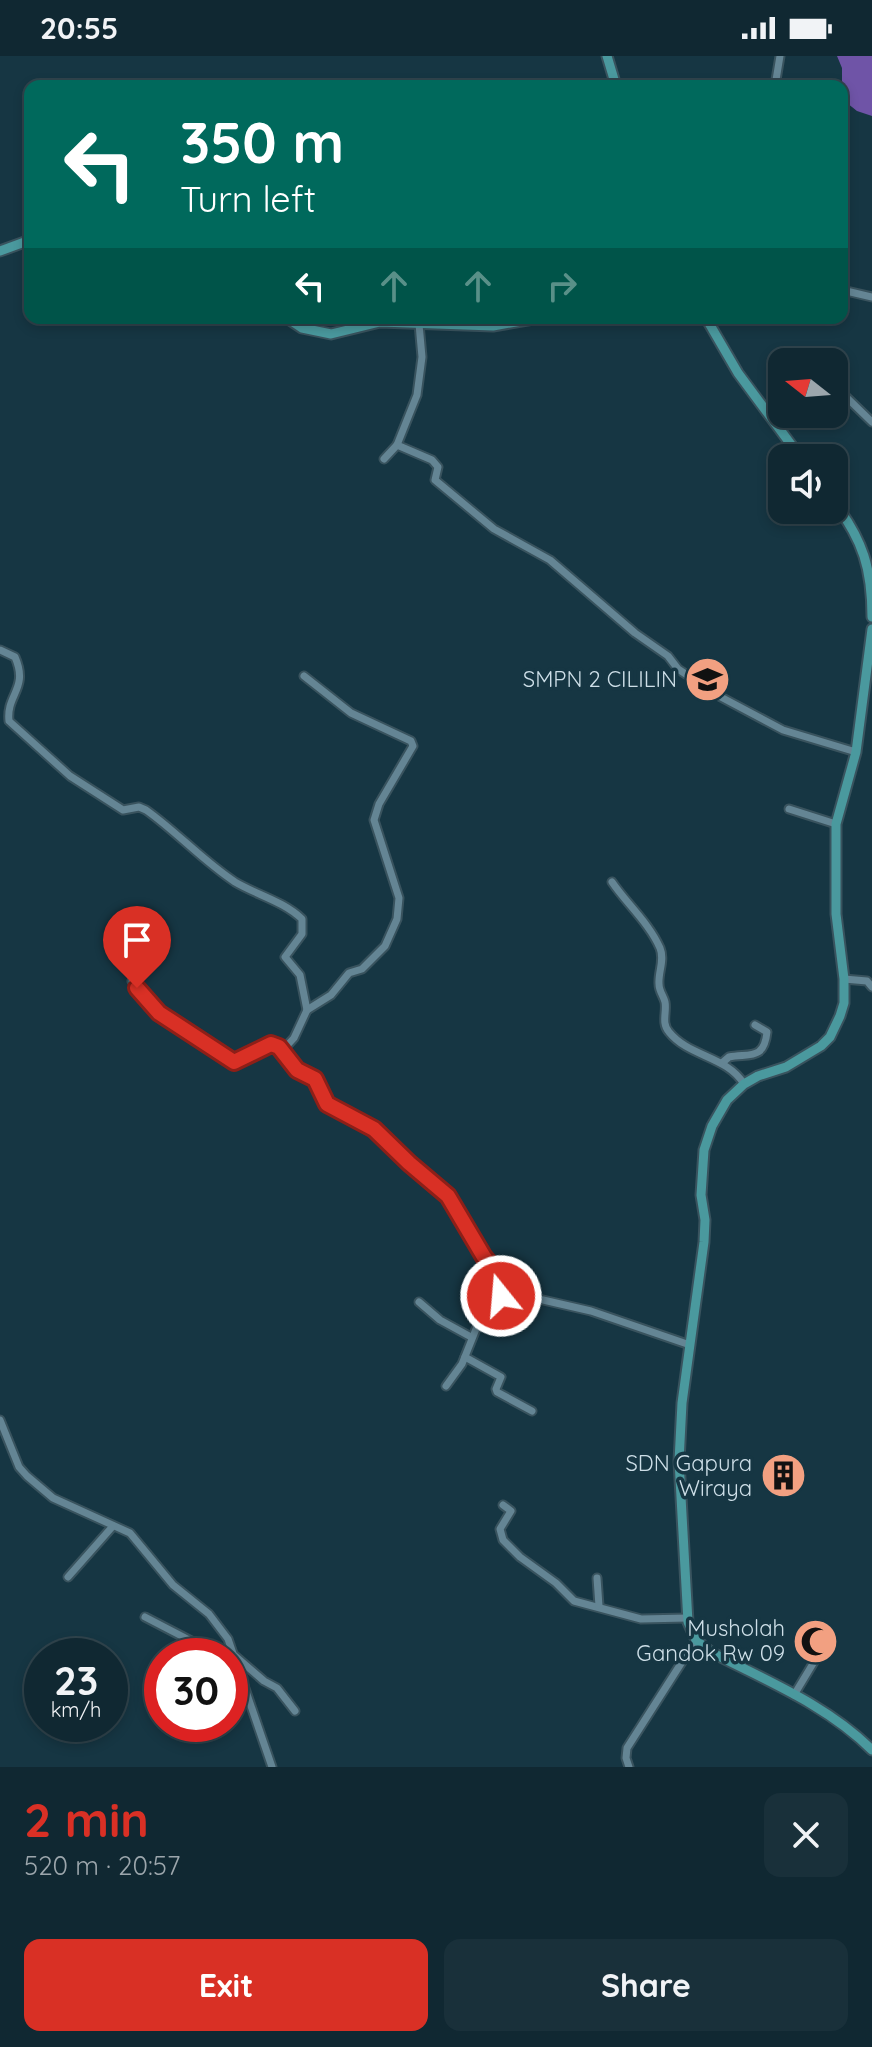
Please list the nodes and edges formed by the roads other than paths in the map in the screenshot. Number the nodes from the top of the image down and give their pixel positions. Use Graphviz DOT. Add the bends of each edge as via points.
graph roads {
  1 [pos="607,56"];
  2 [pos="780,56"];
  3 [pos="614,80"];
  4 [pos="776,80"];
  5 [pos="24,242"];
  6 [pos="0,251"];
  7 [pos="848,291"];
  8 [pos="872,297"];
  9 [pos="296,324"];
  10 [pos="372,324"];
  11 [pos="419,324"];
  12 [pos="504,324"];
  13 [pos="709,324"];
  14 [pos="848,399"];
  15 [pos="872,422"];
  16 [pos="791,444"];
  17 [pos="397,445"];
  18 [pos="384,459"];
  19 [pos="848,521"];
  20 [pos="870,568"];
  21 [pos="872,617"];
  22 [pos="872,629"];
  23 [pos="0,650"];
  24 [pos="304,676"];
  25 [pos="856,752"];
  26 [pos="789,809"];
  27 [pos="836,824"];
  28 [pos="612,882"];
  29 [pos="131,964"];
  30 [pos="844,979"];
  31 [pos="872,987"];
  32 [pos="307,1010"];
  33 [pos="755,1025"];
  34 [pos="282,1051"];
  35 [pos="722,1063"];
  36 [pos="744,1084"];
  37 [pos="510,1288"];
  38 [pos="419,1302"];
  39 [pos="471,1337"];
  40 [pos="690,1345"];
  41 [pos="465,1357"];
  42 [pos="446,1386"];
  43 [pos="532,1411"];
  44 [pos="0,1420"];
  45 [pos="503,1505"];
  46 [pos="113,1526"];
  47 [pos="68,1577"];
  48 [pos="597,1578"];
  49 [pos="599,1606"];
  50 [pos="145,1617"];
  51 [pos="687,1618"];
  52 [pos="185,1638"];
  53 [pos="227,1638"];
  54 [pos="696,1640"];
  55 [pos="820,1652"];
  56 [pos="248,1670"];
  57 [pos="794,1695"];
  58 [pos="248,1701"];
  59 [pos="295,1711"];
  60 [pos="872,1750"];
  61 [pos="272,1767"];
  62 [pos="629,1767"];
  1 -- 3 [label="main road"];
  2 -- 4 [label="street"];
  5 -- 6 [label="main road"];
  7 -- 8 [label="street"];
  9 -- 10 [label="main road" via="331,334"];
  11 -- 12 [label="main road"];
  11 -- 17 [label="street" via="417,395"];
  13 -- 16 [label="main road"];
  14 -- 15 [label="street"];
  17 -- 18 [label="street"];
  17 -- 25 [label="street" via="434,461 435,480 474,514 550,560 703,686 783,730"];
  19 -- 20 [label="main road"];
  20 -- 21 [label="main road"];
  22 -- 25 [label="main road"];
  23 -- 32 [label="street" via="15,657 21,670 9,721 70,776 123,810 146,810 234,881 302,919 302,934 285,957 300,975"];
  24 -- 32 [label="street" via="351,713 413,746 374,820 399,898 393,929 385,946 362,969 349,973 331,995"];
  25 -- 27 [label="main road"];
  26 -- 27 [label="street"];
  27 -- 30 [label="main road" via="836,914"];
  28 -- 35 [label="street" via="661,950 658,981 668,1032"];
  29 -- 34 [label="street" via="136,971 132,981 154,1008 230,1061 273,1044"];
  30 -- 31 [label="street" via="867,981"];
  30 -- 36 [label="main road" via="844,1003 830,1037 786,1067"];
  32 -- 34 [label="street"];
  33 -- 35 [label="street" via="767,1032 760,1051"];
  34 -- 37 [label="street" via="297,1070 315,1079 327,1104 374,1129 448,1196 484,1257"];
  35 -- 36 [label="street"];
  36 -- 40 [label="main road" via="719,1112 704,1150 704,1242"];
  37 -- 39 [label="street"];
  37 -- 40 [label="street" via="523,1297 591,1311"];
  38 -- 39 [label="street"];
  39 -- 41 [label="street"];
  40 -- 51 [label="main road" via="679,1461"];
  41 -- 42 [label="street"];
  41 -- 43 [label="street" via="501,1377 497,1392"];
  44 -- 46 [label="street" via="27,1476 53,1498"];
  45 -- 49 [label="street" via="511,1511 500,1529 503,1540 574,1601"];
  46 -- 47 [label="street"];
  46 -- 53 [label="street" via="134,1537"];
  48 -- 49 [label="street"];
  49 -- 51 [label="street" via="636,1619"];
  50 -- 52 [label="street"];
  51 -- 54 [label="main road"];
  54 -- 57 [label="main road"];
  54 -- 62 [label="street" via="627,1748"];
  55 -- 57 [label="street"];
  56 -- 59 [label="street" via="277,1688"];
  57 -- 60 [label="main road" via="849,1728"];
  58 -- 61 [label="street"];
}
